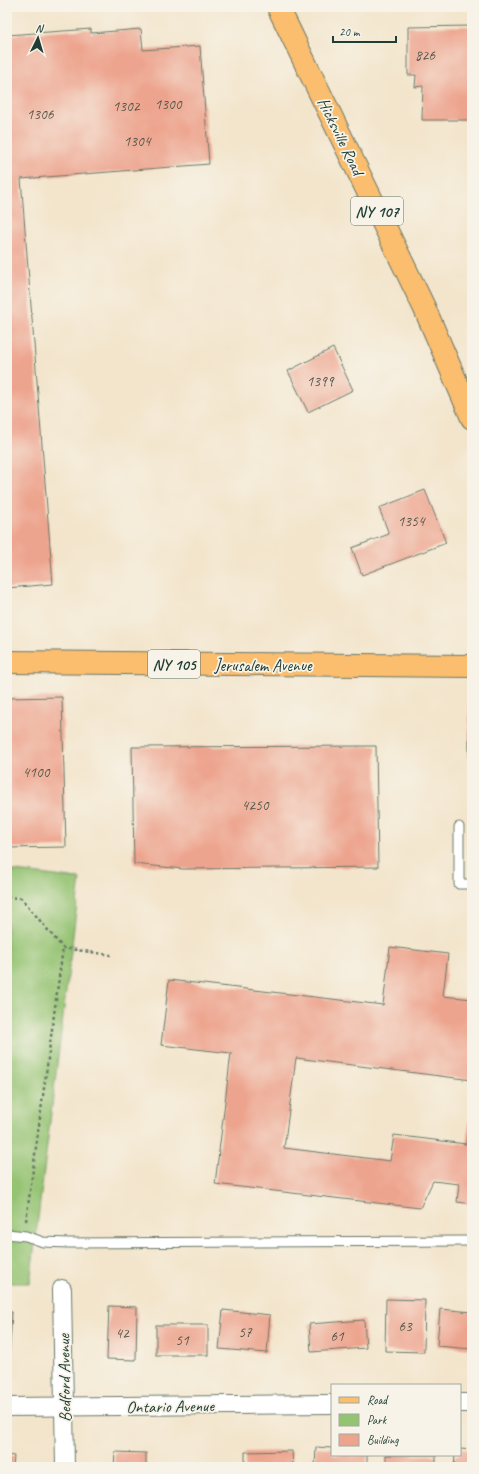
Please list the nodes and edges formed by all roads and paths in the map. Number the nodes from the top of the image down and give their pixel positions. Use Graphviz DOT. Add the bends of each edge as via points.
graph roads {
  1 [pos="278,7"];
  2 [pos="472,418"];
  3 [pos="7,662"];
  4 [pos="472,666"];
  5 [pos="459,826"];
  6 [pos="472,884"];
  7 [pos="7,897"];
  8 [pos="63,948"];
  9 [pos="111,955"];
  10 [pos="7,1234"];
  11 [pos="24,1236"];
  12 [pos="472,1241"];
  13 [pos="62,1289"];
  14 [pos="461,1403"];
  15 [pos="472,1403"];
  16 [pos="331,1404"];
  17 [pos="64,1406"];
  18 [pos="7,1407"];
  19 [pos="65,1467"];
  1 -- 2 [label="main road, Hicksville Road / NY 107" via="424,307"];
  3 -- 4 [label="main road, Jerusalem Avenue / NY 105"];
  5 -- 6 [label="lane" via="459,884"];
  7 -- 8 [label="path" via="21,898"];
  8 -- 9 [label="path"];
  8 -- 11 [label="path"];
  10 -- 11 [label="lane"];
  11 -- 12 [label="lane" via="43,1242 69,1243"];
  13 -- 17 [label="street, Bedford Avenue"];
  14 -- 15 [label="street"];
  16 -- 17 [label="street, Ontario Avenue"];
  17 -- 18 [label="street, Ontario Avenue"];
  17 -- 19 [label="street, Bedford Avenue"];
}
